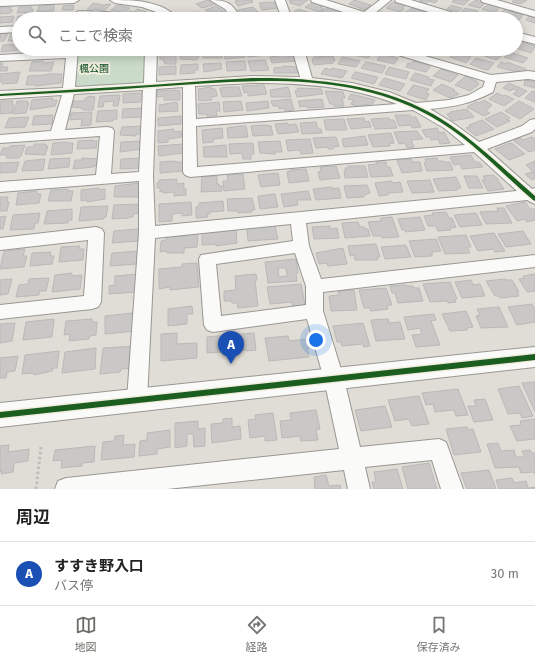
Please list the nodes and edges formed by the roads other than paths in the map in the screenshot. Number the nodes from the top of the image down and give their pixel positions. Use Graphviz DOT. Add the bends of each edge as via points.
graph roads {
  1 [pos="74,0"];
  2 [pos="81,0"];
  3 [pos="115,0"];
  4 [pos="215,0"];
  5 [pos="280,0"];
  6 [pos="316,0"];
  7 [pos="386,0"];
  8 [pos="400,0"];
  9 [pos="445,0"];
  10 [pos="486,0"];
  11 [pos="0,3"];
  12 [pos="434,10"];
  13 [pos="79,12"];
  14 [pos="162,12"];
  15 [pos="232,12"];
  16 [pos="285,12"];
  17 [pos="353,12"];
  18 [pos="370,12"];
  19 [pos="432,12"];
  20 [pos="440,12"];
  21 [pos="535,14"];
  22 [pos="12,29"];
  23 [pos="0,30"];
  24 [pos="523,37"];
  25 [pos="535,41"];
  26 [pos="21,56"];
  27 [pos="72,56"];
  28 [pos="153,56"];
  29 [pos="300,56"];
  30 [pos="413,56"];
  31 [pos="0,58"];
  32 [pos="535,76"];
  33 [pos="491,79"];
  34 [pos="307,80"];
  35 [pos="189,83"];
  36 [pos="150,86"];
  37 [pos="69,91"];
  38 [pos="0,95"];
  39 [pos="416,107"];
  40 [pos="190,123"];
  41 [pos="535,123"];
  42 [pos="57,135"];
  43 [pos="0,138"];
  44 [pos="476,148"];
  45 [pos="146,176"];
  46 [pos="103,179"];
  47 [pos="0,187"];
  48 [pos="533,196"];
  49 [pos="298,217"];
  50 [pos="147,233"];
  51 [pos="0,244"];
  52 [pos="300,246"];
  53 [pos="535,261"];
  54 [pos="315,286"];
  55 [pos="314,311"];
  56 [pos="0,312"];
  57 [pos="535,357"];
  58 [pos="334,380"];
  59 [pos="137,400"];
  60 [pos="0,415"];
  61 [pos="352,458"];
  62 [pos="66,489"];
  63 [pos="359,489"];
  64 [pos="452,489"];
  1 -- 11 [label="street"];
  2 -- 13 [label="street"];
  3 -- 14 [label="street" via="151,5"];
  4 -- 15 [label="street" via="229,7"];
  5 -- 16 [label="street"];
  6 -- 17 [label="street"];
  7 -- 18 [label="street"];
  8 -- 12 [label="street"];
  9 -- 12 [label="street"];
  10 -- 21 [label="street"];
  12 -- 19 [label="street"];
  12 -- 20 [label="street"];
  22 -- 23 [label="street"];
  24 -- 25 [label="street"];
  26 -- 31 [label="street"];
  27 -- 37 [label="street"];
  28 -- 36 [label="street"];
  29 -- 34 [label="street"];
  30 -- 33 [label="street"];
  32 -- 33 [label="street"];
  33 -- 39 [label="street" via="489,89 473,98 448,104"];
  34 -- 35 [label="street" via="243,79"];
  34 -- 39 [label="street" via="339,84"];
  35 -- 36 [label="street"];
  35 -- 40 [label="street"];
  36 -- 37 [label="street"];
  36 -- 45 [label="street"];
  37 -- 38 [label="street"];
  37 -- 42 [label="street"];
  39 -- 40 [label="street"];
  39 -- 44 [label="street" via="446,124"];
  40 -- 44 [label="street" via="190,172"];
  41 -- 44 [label="street" via="528,129"];
  42 -- 43 [label="street"];
  42 -- 46 [label="street" via="107,131"];
  44 -- 48 [label="street"];
  45 -- 46 [label="street"];
  45 -- 50 [label="street"];
  46 -- 47 [label="street"];
  48 -- 49 [label="street"];
  49 -- 50 [label="street"];
  49 -- 52 [label="street"];
  50 -- 59 [label="street"];
  51 -- 56 [label="street" via="96,233 92,302"];
  52 -- 54 [label="street"];
  52 -- 55 [label="street" via="207,259 213,325"];
  53 -- 54 [label="street"];
  54 -- 55 [label="street"];
  55 -- 58 [label="street"];
  57 -- 58 [label="street"];
  58 -- 59 [label="street"];
  58 -- 61 [label="street"];
  59 -- 60 [label="street"];
  61 -- 62 [label="street"];
  61 -- 63 [label="street"];
  61 -- 64 [label="street" via="439,449"];
}
